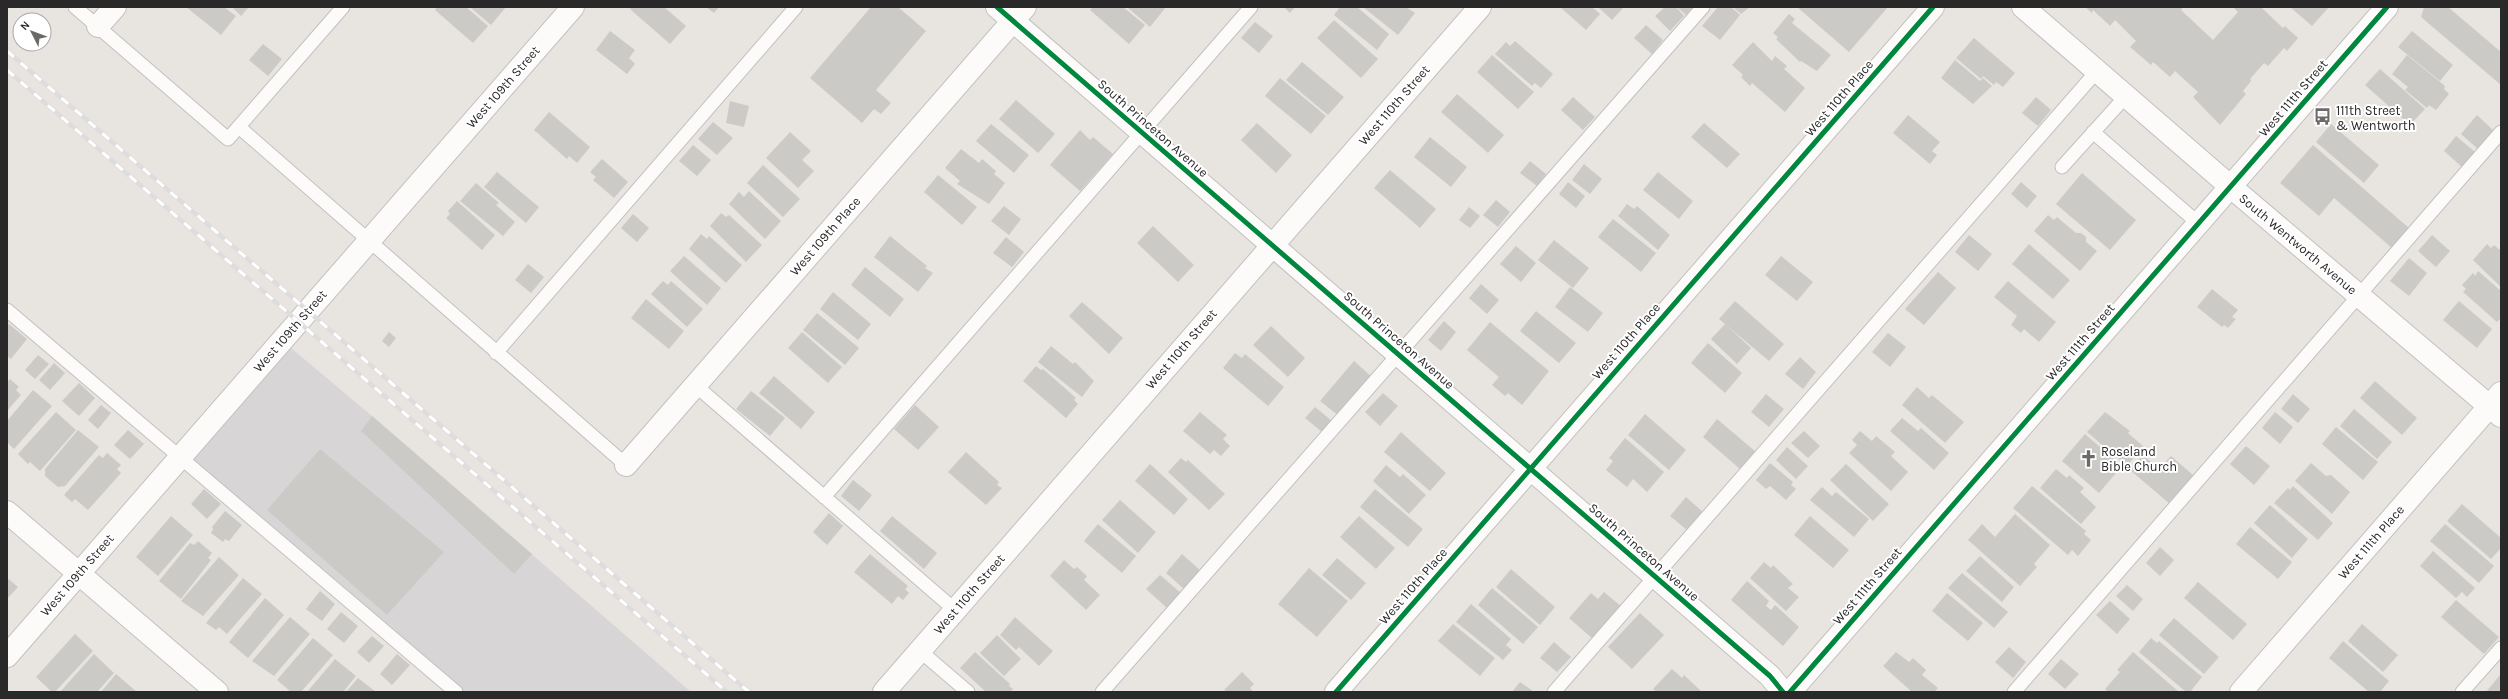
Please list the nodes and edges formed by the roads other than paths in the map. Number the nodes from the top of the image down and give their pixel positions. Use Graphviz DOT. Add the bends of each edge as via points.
graph roads {
  1 [pos="75,7"];
  2 [pos="115,7"];
  3 [pos="343,7"];
  4 [pos="573,7"];
  5 [pos="796,7"];
  6 [pos="1252,7"];
  7 [pos="1480,7"];
  8 [pos="1703,7"];
  9 [pos="1933,7"];
  10 [pos="2024,7"];
  11 [pos="2388,7"];
  12 [pos="1012,12"];
  13 [pos="98,26"];
  14 [pos="2097,71"];
  15 [pos="2126,96"];
  16 [pos="239,127"];
  17 [pos="2093,132"];
  18 [pos="2501,132"];
  19 [pos="1142,133"];
  20 [pos="2062,167"];
  21 [pos="2230,187"];
  22 [pos="2198,223"];
  23 [pos="369,241"];
  24 [pos="1272,245"];
  25 [pos="2359,295"];
  26 [pos="7,310"];
  27 [pos="496,353"];
  28 [pos="1398,354"];
  29 [pos="695,385"];
  30 [pos="2497,405"];
  31 [pos="180,458"];
  32 [pos="626,465"];
  33 [pos="1530,468"];
  34 [pos="824,497"];
  35 [pos="7,512"];
  36 [pos="79,573"];
  37 [pos="1654,575"];
  38 [pos="955,610"];
  39 [pos="2501,648"];
  40 [pos="919,650"];
  41 [pos="7,656"];
  42 [pos="217,692"];
  43 [pos="456,692"];
  44 [pos="884,692"];
  45 [pos="968,692"];
  46 [pos="1102,692"];
  47 [pos="1336,692"];
  48 [pos="1554,692"];
  49 [pos="1783,692"];
  50 [pos="1790,692"];
  51 [pos="2014,692"];
  52 [pos="2241,692"];
  53 [pos="2462,692"];
  1 -- 13 [label="lane"];
  2 -- 13 [label="street"];
  3 -- 16 [label="lane"];
  4 -- 23 [label="street, West 109th Street"];
  5 -- 27 [label="lane"];
  6 -- 19 [label="lane"];
  7 -- 24 [label="street, West 110th Street"];
  8 -- 28 [label="lane"];
  9 -- 33 [label="street, West 110th Place"];
  10 -- 14 [label="street, South Wentworth Avenue"];
  11 -- 21 [label="street, West 111th Street"];
  12 -- 19 [label="street, South Princeton Avenue"];
  12 -- 29 [label="street, West 109th Place"];
  13 -- 16 [label="lane" via="228,139"];
  14 -- 15 [label="street, South Wentworth Avenue"];
  14 -- 37 [label="lane"];
  15 -- 17 [label="lane"];
  15 -- 21 [label="street, South Wentworth Avenue"];
  16 -- 23 [label="lane"];
  17 -- 20 [label="lane"];
  17 -- 22 [label="lane"];
  18 -- 25 [label="lane"];
  19 -- 24 [label="street, South Princeton Avenue"];
  19 -- 34 [label="lane"];
  21 -- 22 [label="street, West 111th Street"];
  21 -- 25 [label="street, South Wentworth Avenue"];
  22 -- 50 [label="street, West 111th Street"];
  23 -- 27 [label="lane"];
  23 -- 31 [label="street, West 109th Street"];
  24 -- 28 [label="street, South Princeton Avenue"];
  24 -- 38 [label="street, West 110th Street"];
  25 -- 30 [label="street, South Wentworth Avenue"];
  25 -- 51 [label="lane"];
  26 -- 31 [label="lane"];
  27 -- 32 [label="lane"];
  28 -- 33 [label="street, South Princeton Avenue"];
  28 -- 46 [label="lane"];
  29 -- 32 [label="street, West 109th Place"];
  29 -- 34 [label="lane"];
  30 -- 52 [label="street, West 111th Place"];
  31 -- 36 [label="street, West 109th Street"];
  31 -- 43 [label="lane"];
  33 -- 37 [label="street, South Princeton Avenue"];
  33 -- 47 [label="street, West 110th Place"];
  34 -- 38 [label="lane"];
  35 -- 36 [label="street"];
  36 -- 41 [label="street, West 109th Street"];
  36 -- 42 [label="street"];
  37 -- 48 [label="lane"];
  37 -- 49 [label="street, South Princeton Avenue" via="1770,676"];
  38 -- 40 [label="street, West 110th Street"];
  39 -- 53 [label="lane"];
  40 -- 44 [label="street, West 110th Street"];
  40 -- 45 [label="lane"];
}
